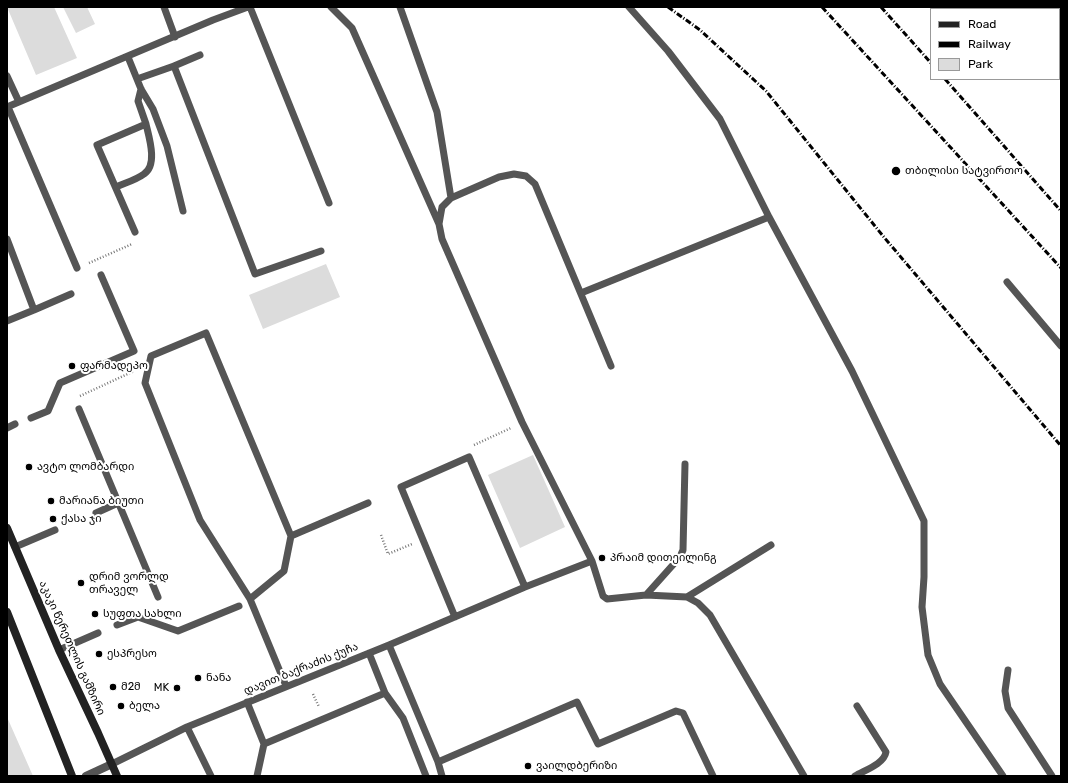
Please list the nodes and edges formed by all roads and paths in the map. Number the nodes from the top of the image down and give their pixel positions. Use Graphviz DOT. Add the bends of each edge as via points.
graph roads {
  1 [pos="164,7"];
  2 [pos="249,7"];
  3 [pos="331,7"];
  4 [pos="400,7"];
  5 [pos="629,7"];
  6 [pos="175,36"];
  7 [pos="200,55"];
  8 [pos="128,57"];
  9 [pos="174,66"];
  10 [pos="7,76"];
  11 [pos="137,79"];
  12 [pos="141,89"];
  13 [pos="19,102"];
  14 [pos="8,107"];
  15 [pos="146,124"];
  16 [pos="116,187"];
  17 [pos="451,198"];
  18 [pos="330,203"];
  19 [pos="183,211"];
  20 [pos="769,216"];
  21 [pos="439,224"];
  22 [pos="135,232"];
  23 [pos="7,239"];
  24 [pos="322,251"];
  25 [pos="77,268"];
  26 [pos="101,275"];
  27 [pos="1007,282"];
  28 [pos="581,293"];
  29 [pos="71,294"];
  30 [pos="34,310"];
  31 [pos="7,321"];
  32 [pos="1061,346"];
  33 [pos="124,355"];
  34 [pos="611,366"];
  35 [pos="74,399"];
  36 [pos="79,409"];
  37 [pos="31,418"];
  38 [pos="522,422"];
  39 [pos="14,424"];
  40 [pos="7,428"];
  41 [pos="469,457"];
  42 [pos="685,464"];
  43 [pos="118,503"];
  44 [pos="368,503"];
  45 [pos="96,513"];
  46 [pos="7,528"];
  47 [pos="55,530"];
  48 [pos="381,535"];
  49 [pos="291,536"];
  50 [pos="423,540"];
  51 [pos="771,546"];
  52 [pos="15,547"];
  53 [pos="592,561"];
  54 [pos="525,587"];
  55 [pos="646,595"];
  56 [pos="158,597"];
  57 [pos="687,597"];
  58 [pos="250,600"];
  59 [pos="239,606"];
  60 [pos="7,612"];
  61 [pos="455,618"];
  62 [pos="117,625"];
  63 [pos="98,633"];
  64 [pos="389,645"];
  65 [pos="59,650"];
  66 [pos="368,653"];
  67 [pos="1008,670"];
  68 [pos="286,686"];
  69 [pos="385,693"];
  70 [pos="313,694"];
  71 [pos="247,702"];
  72 [pos="318,704"];
  73 [pos="857,706"];
  74 [pos="187,727"];
  75 [pos="264,744"];
  76 [pos="438,762"];
  77 [pos="112,764"];
  78 [pos="72,776"];
  79 [pos="86,776"];
  80 [pos="117,776"];
  81 [pos="211,776"];
  82 [pos="257,776"];
  83 [pos="426,776"];
  84 [pos="442,776"];
  85 [pos="713,776"];
  86 [pos="804,776"];
  87 [pos="855,776"];
  88 [pos="1003,776"];
  89 [pos="1052,776"];
  1 -- 6 [label="lane"];
  2 -- 6 [label="lane"];
  2 -- 18 [label="lane"];
  3 -- 21 [label="lane" via="352,28"];
  4 -- 17 [label="lane" via="437,112"];
  5 -- 20 [label="lane" via="668,51 720,119"];
  6 -- 8 [label="lane"];
  7 -- 9 [label="lane"];
  8 -- 11 [label="lane"];
  8 -- 13 [label="lane"];
  9 -- 11 [label="lane"];
  9 -- 24 [label="lane" via="255,274"];
  10 -- 13 [label="lane"];
  11 -- 12 [label="lane"];
  12 -- 15 [label="lane" via="138,101"];
  12 -- 19 [label="lane" via="153,109 166,146"];
  13 -- 14 [label="lane"];
  14 -- 25 [label="lane"];
  15 -- 16 [label="lane" via="152,162 145,174"];
  15 -- 16 [label="lane" via="97,144"];
  16 -- 22 [label="lane"];
  17 -- 21 [label="lane" via="442,207"];
  17 -- 28 [label="lane" via="499,177 514,174 526,176 535,184"];
  20 -- 28 [label="lane"];
  20 -- 88 [label="lane" via="852,371 924,521 922,607 928,655 940,684"];
  21 -- 38 [label="lane" via="442,239"];
  22 -- 25 [label="path" via="132,243"];
  23 -- 30 [label="lane"];
  26 -- 33 [label="lane" via="134,351"];
  27 -- 32 [label="lane"];
  28 -- 34 [label="lane"];
  29 -- 30 [label="lane"];
  30 -- 31 [label="lane"];
  33 -- 35 [label="path" via="132,372"];
  33 -- 37 [label="lane" via="60,382 48,411"];
  36 -- 43 [label="lane"];
  38 -- 41 [label="path" via="473,445"];
  38 -- 53 [label="lane"];
  39 -- 40 [label="lane"];
  41 -- 50 [label="lane" via="400,487"];
  41 -- 54 [label="lane"];
  42 -- 55 [label="lane" via="683,550 680,557"];
  43 -- 45 [label="lane"];
  43 -- 56 [label="lane"];
  44 -- 49 [label="lane"];
  46 -- 52 [label="main road, აკაკი წერეთლის გამზირი"];
  47 -- 52 [label="lane"];
  48 -- 50 [label="path" via="388,554"];
  49 -- 58 [label="lane" via="284,571"];
  49 -- 58 [label="lane" via="206,333 151,356 145,383 200,520"];
  50 -- 61 [label="lane"];
  51 -- 57 [label="lane"];
  52 -- 65 [label="main road, აკაკი წერეთლის გამზირი"];
  53 -- 54 [label="lane, დავით ბაქრაძის ქუჩა"];
  53 -- 55 [label="lane" via="603,596 607,599"];
  54 -- 61 [label="lane, დავით ბაქრაძის ქუჩა"];
  55 -- 57 [label="lane"];
  57 -- 86 [label="lane" via="698,602 710,615"];
  58 -- 68 [label="lane"];
  59 -- 62 [label="lane" via="178,631 138,617"];
  60 -- 78 [label="main road"];
  61 -- 64 [label="lane, დავით ბაქრაძის ქუჩა"];
  63 -- 65 [label="lane"];
  64 -- 66 [label="lane, დავით ბაქრაძის ქუჩა"];
  64 -- 76 [label="lane"];
  65 -- 77 [label="main road, აკაკი წერეთლის გამზირი"];
  66 -- 68 [label="lane, დავით ბაქრაძის ქუჩა"];
  66 -- 69 [label="lane"];
  67 -- 89 [label="lane" via="1005,691 1008,708"];
  68 -- 71 [label="lane, დავით ბაქრაძის ქუჩა"];
  69 -- 75 [label="lane"];
  69 -- 83 [label="lane" via="403,718"];
  70 -- 72 [label="path"];
  71 -- 74 [label="lane, დავით ბაქრაძის ქუჩა"];
  71 -- 75 [label="lane"];
  73 -- 87 [label="lane" via="886,752 881,761"];
  74 -- 77 [label="lane, დავით ბაქრაძის ქუჩა"];
  74 -- 81 [label="lane"];
  75 -- 82 [label="lane"];
  76 -- 84 [label="lane"];
  76 -- 85 [label="lane" via="577,702 598,744 676,711 683,713"];
  77 -- 79 [label="street, დავით ბაქრაძის ქუჩა"];
  77 -- 80 [label="main road, აკაკი წერეთლის გამზირი"];
}
